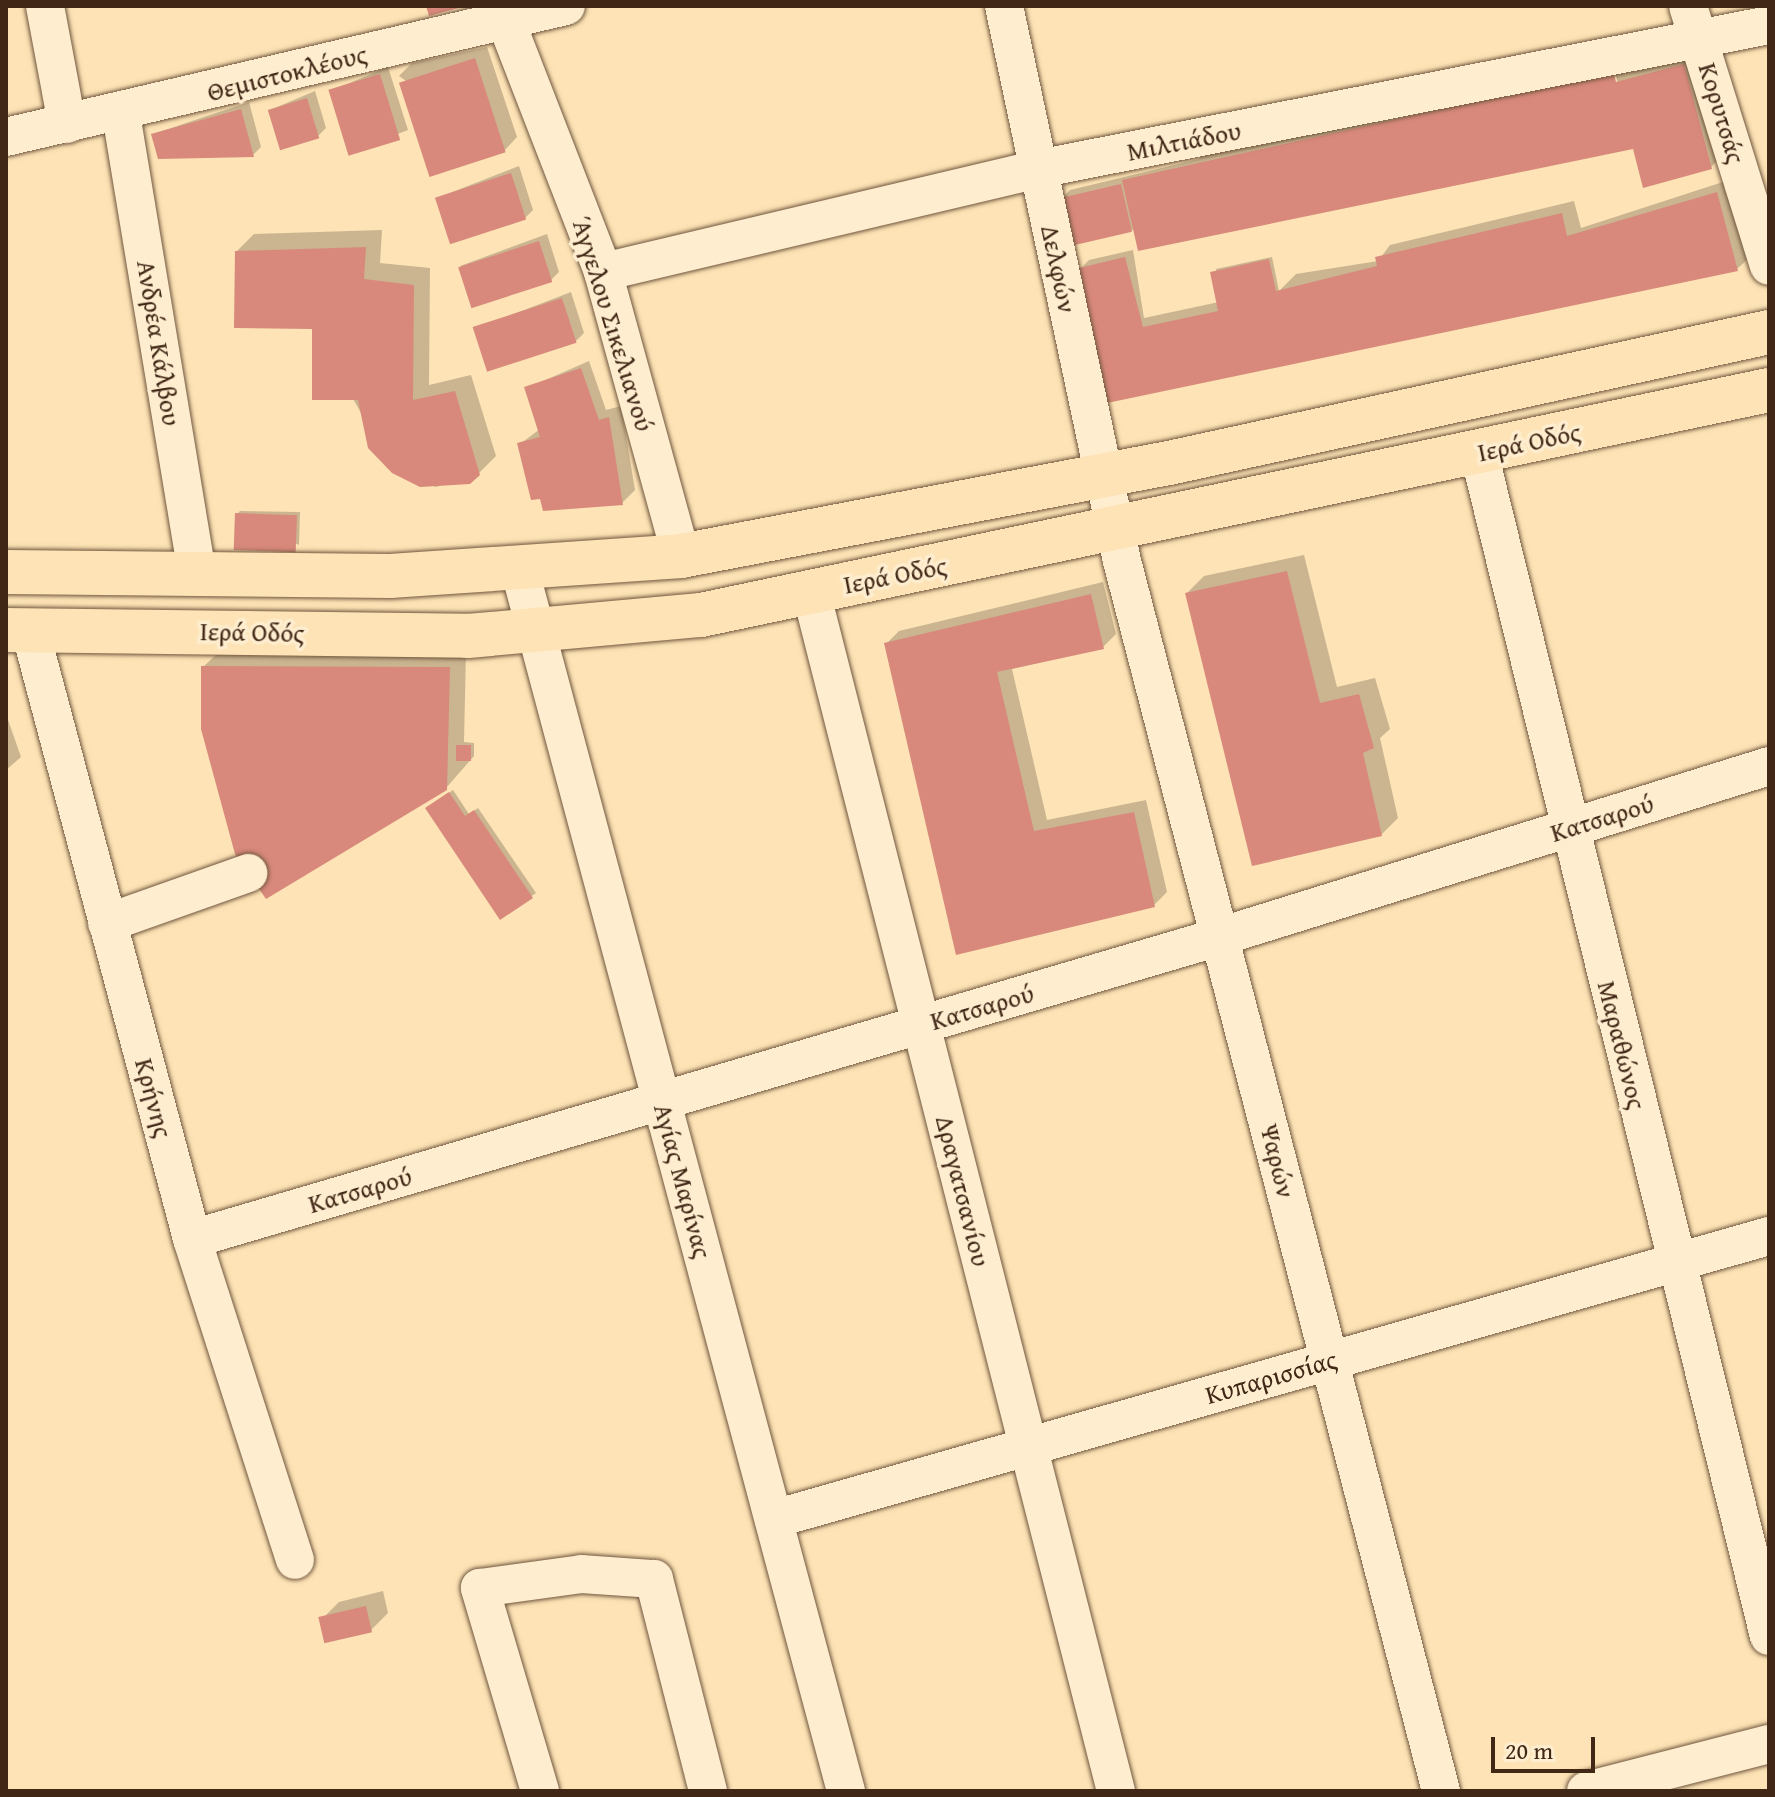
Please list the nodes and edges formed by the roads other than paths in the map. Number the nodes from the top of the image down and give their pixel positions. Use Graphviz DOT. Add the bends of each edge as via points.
graph roads {
  1 [pos="45,6"];
  2 [pos="566,6"];
  3 [pos="1004,6"];
  4 [pos="503,13"];
  5 [pos="1694,23"];
  6 [pos="1769,25"];
  7 [pos="121,114"];
  8 [pos="67,124"];
  9 [pos="6,137"];
  10 [pos="1038,169"];
  11 [pos="1769,266"];
  12 [pos="603,272"];
  13 [pos="1769,332"];
  14 [pos="1769,390"];
  15 [pos="1479,453"];
  16 [pos="1103,476"];
  17 [pos="1115,531"];
  18 [pos="681,556"];
  19 [pos="520,571"];
  20 [pos="6,572"];
  21 [pos="197,573"];
  22 [pos="811,592"];
  23 [pos="18,630"];
  24 [pos="537,634"];
  25 [pos="1769,766"];
  26 [pos="1569,828"];
  27 [pos="248,873"];
  28 [pos="107,923"];
  29 [pos="1222,936"];
  30 [pos="922,1024"];
  31 [pos="662,1101"];
  32 [pos="1769,1236"];
  33 [pos="192,1239"];
  34 [pos="1675,1262"];
  35 [pos="1328,1361"];
  36 [pos="1026,1447"];
  37 [pos="774,1519"];
  38 [pos="295,1560"];
  39 [pos="1769,1636"];
  40 [pos="1769,1744"];
  41 [pos="540,1791"];
  42 [pos="708,1791"];
  43 [pos="846,1791"];
  44 [pos="1116,1791"];
  45 [pos="1441,1791"];
  46 [pos="1586,1791"];
  1 -- 8 [label="street"];
  2 -- 4 [label="street, Θεμιστοκλέους"];
  3 -- 10 [label="street, Δελφών"];
  4 -- 7 [label="street, Θεμιστοκλέους"];
  4 -- 12 [label="street, Άγγελου Σικελιανού"];
  5 -- 6 [label="street, Μιλτιάδου"];
  5 -- 10 [label="street, Μιλτιάδου"];
  5 -- 11 [label="street, Κορυτσάς"];
  7 -- 8 [label="street, Θεμιστοκλέους"];
  7 -- 21 [label="street, Ανδρέα Κάλβου"];
  8 -- 9 [label="street, Θεμιστοκλέους"];
  10 -- 12 [label="street, Μιλτιάδου"];
  10 -- 16 [label="street, Δελφών"];
  12 -- 18 [label="street, Άγγελου Σικελιανού"];
  13 -- 16 [label="main road"];
  14 -- 15 [label="main road, Ιερά Οδός"];
  15 -- 17 [label="main road, Ιερά Οδός"];
  15 -- 26 [label="street, Μαραθώνος"];
  16 -- 17 [label="street, Δελφών"];
  16 -- 18 [label="main road"];
  17 -- 22 [label="main road, Ιερά Οδός"];
  17 -- 29 [label="street, Ψαρών"];
  18 -- 19 [label="main road"];
  19 -- 21 [label="main road"];
  19 -- 24 [label="street, Αγίας Μαρίνας"];
  20 -- 21 [label="main road"];
  22 -- 24 [label="main road, Ιερά Οδός" via="701,615"];
  22 -- 30 [label="street, Δραγατσανίου"];
  23 -- 24 [label="main road, Ιερά Οδός"];
  23 -- 28 [label="street, Κρήνης"];
  24 -- 31 [label="street, Αγίας Μαρίνας"];
  25 -- 26 [label="street, Κατσαρού"];
  26 -- 29 [label="street, Κατσαρού"];
  26 -- 34 [label="street, Μαραθώνος"];
  27 -- 28 [label="street"];
  28 -- 33 [label="street, Κρήνης"];
  29 -- 30 [label="street, Κατσαρού"];
  29 -- 35 [label="street, Ψαρών"];
  30 -- 31 [label="street, Κατσαρού"];
  30 -- 36 [label="street, Δραγατσανίου"];
  31 -- 33 [label="street, Κατσαρού"];
  31 -- 37 [label="street, Αγίας Μαρίνας"];
  32 -- 34 [label="street, Κυπαρισσίας"];
  33 -- 38 [label="street, Κρήνης"];
  34 -- 35 [label="street, Κυπαρισσίας"];
  34 -- 39 [label="street, Μαραθώνος"];
  35 -- 36 [label="street, Κυπαρισσίας"];
  35 -- 45 [label="street, Ψαρών"];
  36 -- 37 [label="street, Κυπαρισσίας"];
  36 -- 44 [label="street, Δραγατσανίου"];
  37 -- 43 [label="street, Αγίας Μαρίνας"];
  40 -- 46 [label="street"];
  41 -- 42 [label="street" via="480,1588 582,1574 654,1579"];
}
